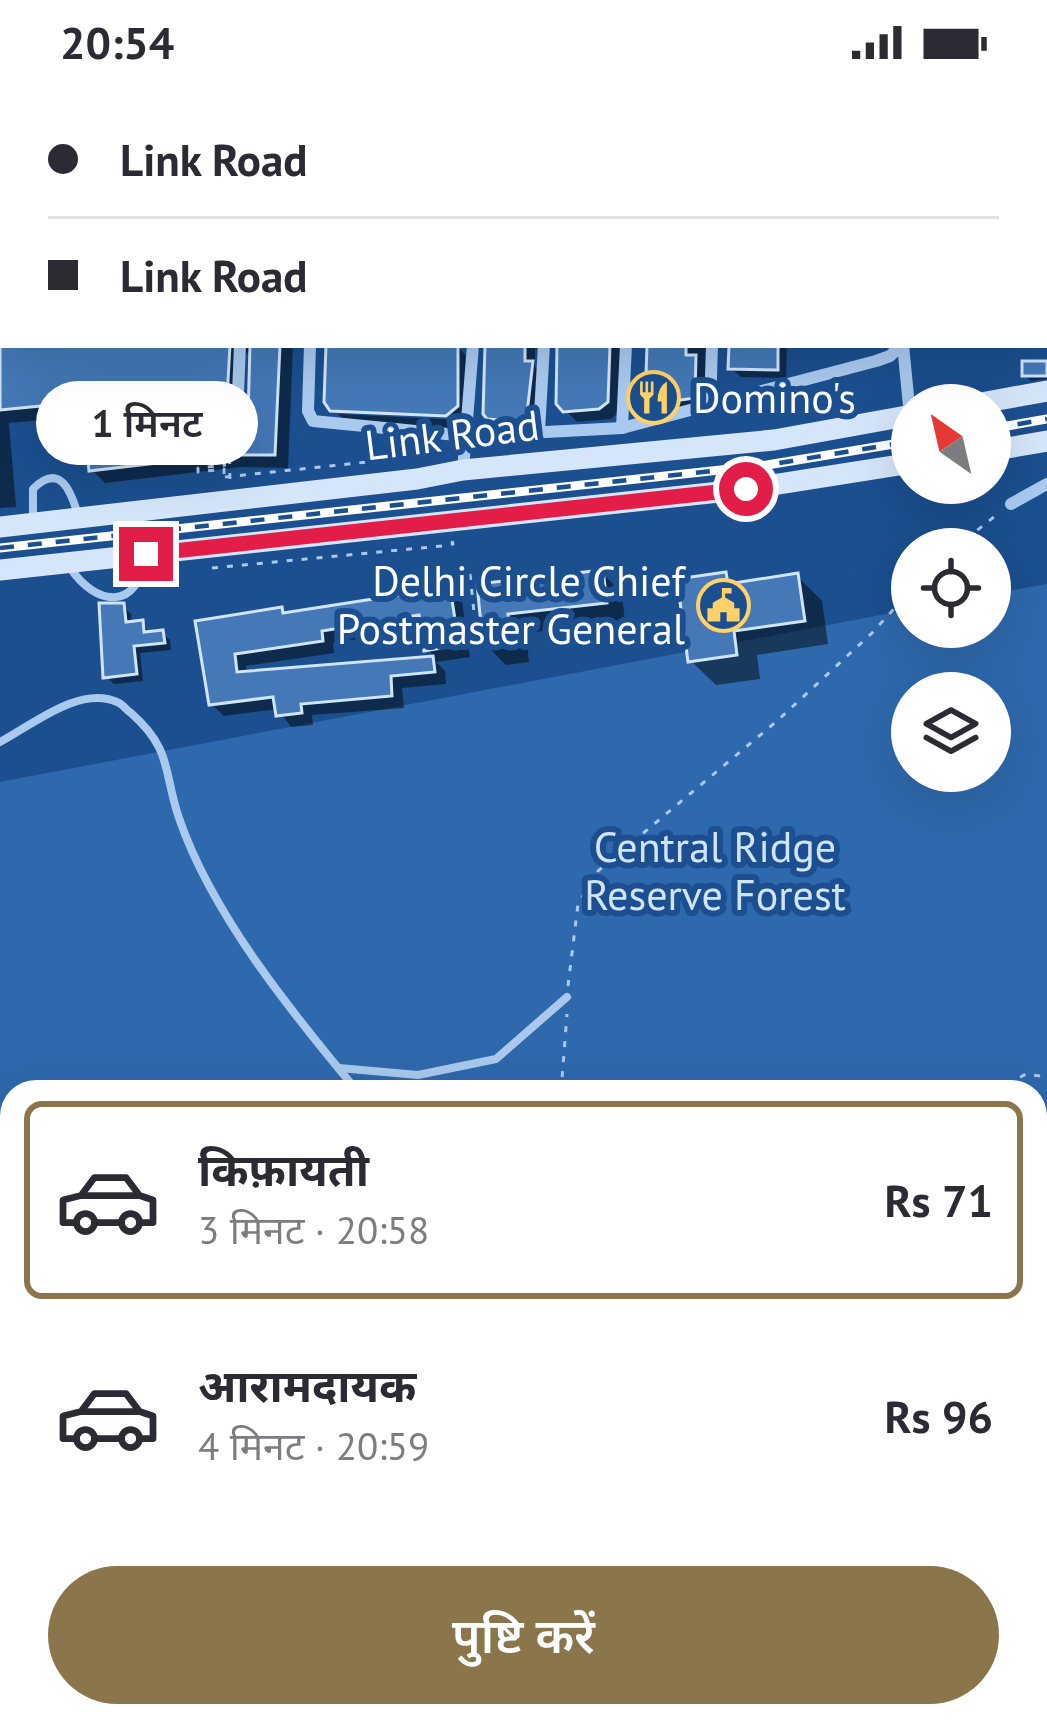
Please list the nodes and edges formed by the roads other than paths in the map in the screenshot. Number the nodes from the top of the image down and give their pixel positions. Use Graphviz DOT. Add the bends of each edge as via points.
graph roads {
  1 [pos="240,348"];
  2 [pos="310,348"];
  3 [pos="473,348"];
  4 [pos="544,348"];
  5 [pos="626,348"];
  6 [pos="712,348"];
  7 [pos="899,348"];
  8 [pos="902,348"];
  9 [pos="907,384"];
  10 [pos="1047,392"];
  11 [pos="1011,398"];
  12 [pos="710,407"];
  13 [pos="237,417"];
  14 [pos="891,420"];
  15 [pos="622,428"];
  16 [pos="539,431"];
  17 [pos="467,436"];
  18 [pos="1047,441"];
  19 [pos="1011,447"];
  20 [pos="891,466"];
  21 [pos="464,470"];
  22 [pos="1047,484"];
  23 [pos="1011,504"];
  24 [pos="79,518"];
  25 [pos="33,524"];
  26 [pos="0,527"];
  27 [pos="146,554"];
  28 [pos="67,562"];
  29 [pos="0,570"];
  30 [pos="0,742"];
  31 [pos="567,997"];
  32 [pos="338,1068"];
  33 [pos="348,1080"];
  1 -- 13 [label="street"];
  2 -- 17 [label="street" via="313,421"];
  3 -- 17 [label="street"];
  4 -- 16 [label="street"];
  5 -- 15 [label="street"];
  6 -- 12 [label="street"];
  7 -- 12 [label="street"];
  8 -- 9 [label="street"];
  10 -- 11 [label="main road"];
  12 -- 15 [label="street"];
  14 -- 21 [label="main road, Link Road" via="774,440"];
  15 -- 16 [label="street"];
  16 -- 17 [label="street"];
  17 -- 21 [label="street"];
  18 -- 19 [label="main road"];
  20 -- 27 [label="main road, Link Road"];
  21 -- 24 [label="main road, Link Road"];
  22 -- 23 [label="street"];
  24 -- 25 [label="main road, Link Road"];
  24 -- 25 [label="lane" via="70,489 49,479 33,489"];
  25 -- 26 [label="main road, Link Road"];
  27 -- 28 [label="main road, Link Road"];
  27 -- 28 [label="lane" via="136,588 114,597 94,593"];
  28 -- 29 [label="main road, Link Road"];
  30 -- 32 [label="lane" via="79,699 116,701 152,732 170,770 178,817 218,899"];
  31 -- 32 [label="lane" via="496,1059 418,1075"];
  32 -- 33 [label="lane"];
}
